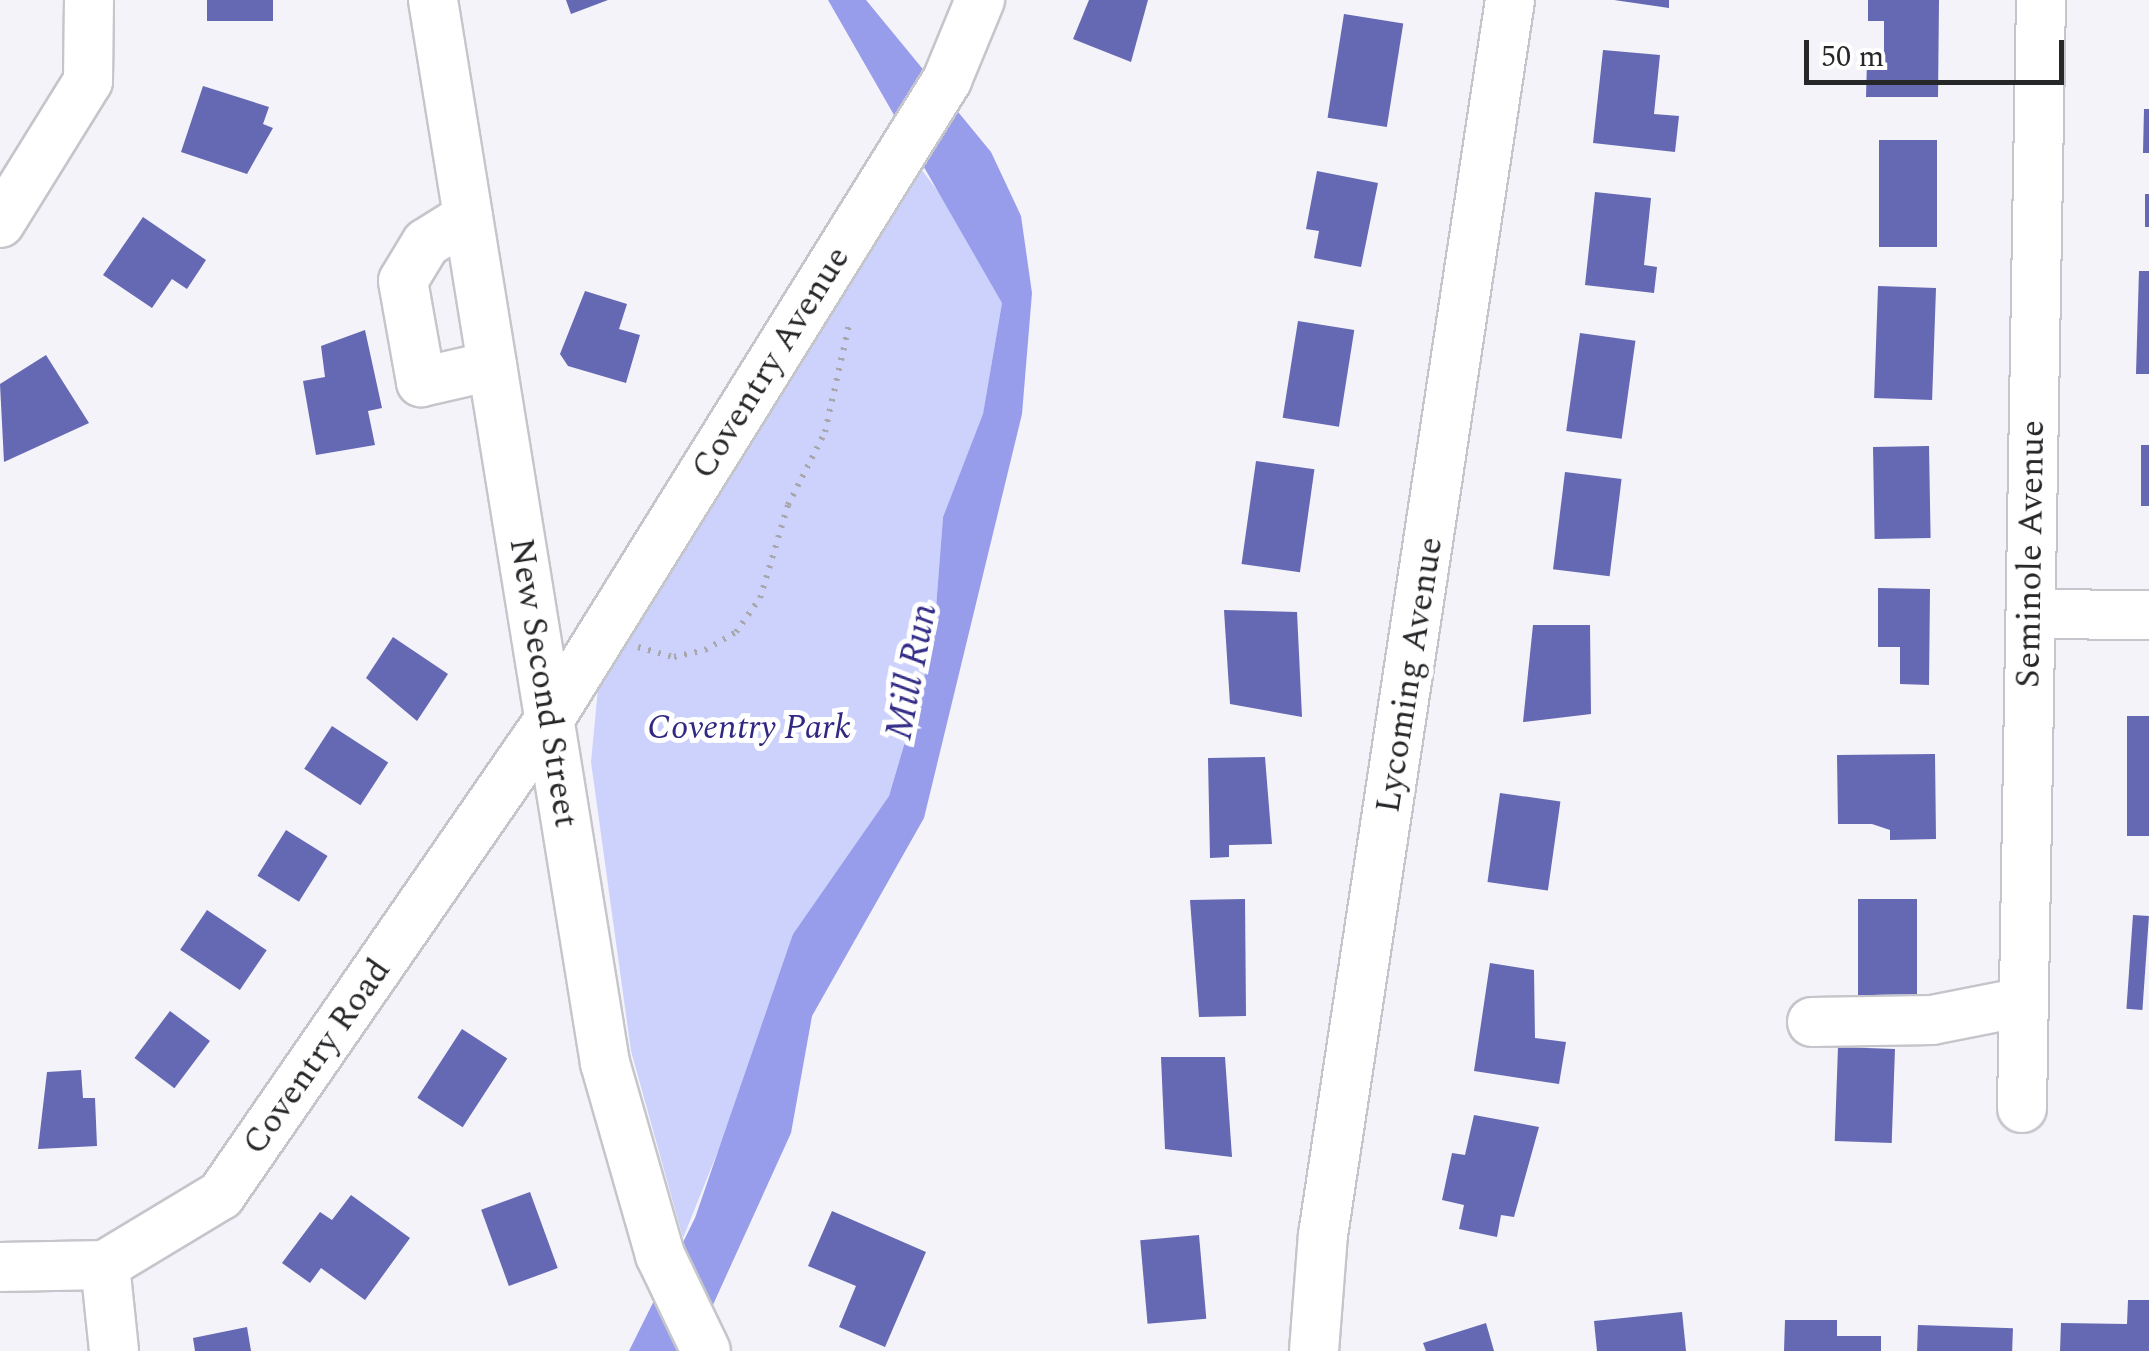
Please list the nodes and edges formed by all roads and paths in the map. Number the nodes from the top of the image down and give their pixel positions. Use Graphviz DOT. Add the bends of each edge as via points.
graph roads {
  1 [pos="88,0"];
  2 [pos="433,0"];
  3 [pos="980,0"];
  4 [pos="1510,0"];
  5 [pos="2041,0"];
  6 [pos="468,217"];
  7 [pos="0,223"];
  8 [pos="856,306"];
  9 [pos="492,366"];
  10 [pos="2030,614"];
  11 [pos="2149,615"];
  12 [pos="601,637"];
  13 [pos="549,720"];
  14 [pos="2023,1002"];
  15 [pos="1812,1022"];
  16 [pos="2022,1108"];
  17 [pos="105,1265"];
  18 [pos="0,1267"];
  19 [pos="114,1351"];
  20 [pos="706,1351"];
  21 [pos="1314,1351"];
  1 -- 7 [label="street" via="88,80"];
  2 -- 6 [label="street, New Second Street"];
  3 -- 12 [label="street, Coventry Avenue" via="947,80"];
  4 -- 21 [label="street, Lycoming Avenue" via="1323,1234"];
  5 -- 10 [label="street, Seminole Avenue"];
  6 -- 9 [label="street, New Second Street"];
  6 -- 9 [label="street" via="426,244 403,281 420,382"];
  8 -- 12 [label="path" via="841,337 825,432 788,505 775,569 736,632 674,657"];
  9 -- 13 [label="street, New Second Street"];
  10 -- 11 [label="street"];
  10 -- 14 [label="street, Seminole Avenue"];
  12 -- 13 [label="street, Coventry Avenue"];
  13 -- 17 [label="street, Coventry Road" via="221,1195"];
  13 -- 20 [label="street, New Second Street" via="605,1062 660,1255"];
  14 -- 15 [label="street" via="1932,1020"];
  14 -- 16 [label="street, Seminole Avenue"];
  17 -- 18 [label="street"];
  17 -- 19 [label="street"];
}
